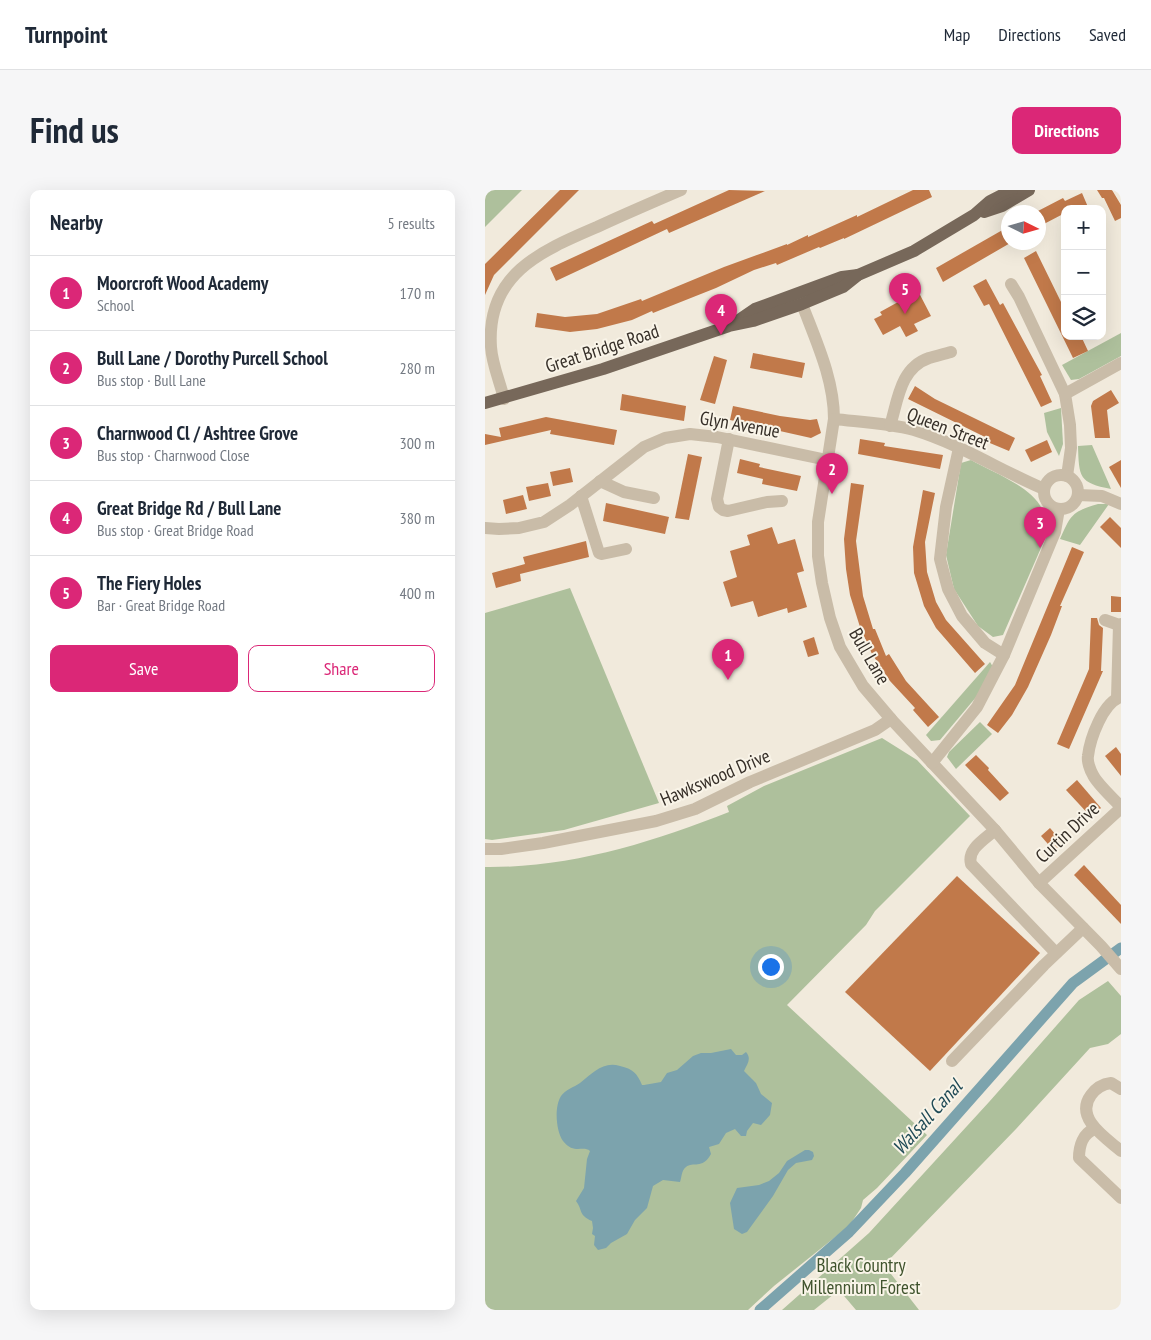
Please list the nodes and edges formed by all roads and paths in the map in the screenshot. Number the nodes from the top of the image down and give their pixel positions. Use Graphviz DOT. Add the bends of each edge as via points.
graph roads {
  1 [pos="681,190"];
  2 [pos="1012,190"];
  3 [pos="1029,190"];
  4 [pos="973,215"];
  5 [pos="858,275"];
  6 [pos="1011,284"];
  7 [pos="810,288"];
  8 [pos="773,303"];
  9 [pos="802,304"];
  10 [pos="729,326"];
  11 [pos="951,352"];
  12 [pos="1121,363"];
  13 [pos="1065,394"];
  14 [pos="504,399"];
  15 [pos="485,403"];
  16 [pos="834,419"];
  17 [pos="890,426"];
  18 [pos="729,439"];
  19 [pos="959,448"];
  20 [pos="827,460"];
  21 [pos="1067,476"];
  22 [pos="600,481"];
  23 [pos="1044,489"];
  24 [pos="1078,495"];
  25 [pos="581,496"];
  26 [pos="654,498"];
  27 [pos="782,501"];
  28 [pos="1120,501"];
  29 [pos="1059,509"];
  30 [pos="485,528"];
  31 [pos="626,549"];
  32 [pos="1105,620"];
  33 [pos="1120,624"];
  34 [pos="1004,655"];
  35 [pos="1119,698"];
  36 [pos="891,719"];
  37 [pos="932,763"];
  38 [pos="1121,808"];
  39 [pos="995,830"];
  40 [pos="485,849"];
  41 [pos="1039,883"];
  42 [pos="1083,928"];
  43 [pos="1056,953"];
  44 [pos="1121,968"];
  45 [pos="952,1061"];
  46 [pos="1121,1090"];
  47 [pos="1095,1129"];
  48 [pos="1121,1151"];
  49 [pos="1121,1198"];
  1 -- 14 [label="street" via="557,244 526,263 513,276 505,286 493,319 491,348"];
  2 -- 4 [label="main road, Great Bridge Road" via="990,201"];
  3 -- 4 [label="main road, Great Bridge Road" via="1002,206"];
  4 -- 5 [label="main road, Great Bridge Road" via="914,252"];
  5 -- 7 [label="main road, Great Bridge Road" via="842,276"];
  5 -- 9 [label="main road, Great Bridge Road" via="843,287"];
  6 -- 13 [label="street"];
  7 -- 8 [label="main road, Great Bridge Road"];
  7 -- 9 [label="street"];
  8 -- 9 [label="street" via="782,305 798,300"];
  8 -- 10 [label="main road, Great Bridge Road"];
  9 -- 10 [label="main road, Great Bridge Road"];
  9 -- 16 [label="street, Bull Lane" via="830,385"];
  10 -- 14 [label="main road, Great Bridge Road"];
  11 -- 17 [label="street" via="929,358 909,370"];
  12 -- 13 [label="street"];
  13 -- 21 [label="street" via="1071,448"];
  14 -- 15 [label="main road, Great Bridge Road"];
  16 -- 17 [label="street, Queen Street"];
  16 -- 20 [label="street, Bull Lane"];
  17 -- 19 [label="street, Queen Street" via="914,430"];
  18 -- 20 [label="street, Glyn Avenue"];
  18 -- 22 [label="street, Glyn Avenue" via="690,434 665,438 644,447"];
  18 -- 27 [label="street" via="717,499 719,507 728,511"];
  19 -- 23 [label="street, Queen Street"];
  19 -- 34 [label="street" via="946,507 940,559 948,589 962,616 985,643"];
  20 -- 36 [label="street, Bull Lane" via="818,522 820,570 830,618 839,648 863,686"];
  21 -- 23 [label="street" via="1055,476"];
  21 -- 24 [label="street" via="1076,482"];
  22 -- 25 [label="street, Glyn Avenue"];
  22 -- 26 [label="street" via="624,492"];
  23 -- 29 [label="street" via="1046,501"];
  24 -- 28 [label="street"];
  24 -- 29 [label="street" via="1072,506"];
  25 -- 30 [label="street, Glyn Avenue" via="543,522 519,528"];
  25 -- 31 [label="street" via="599,553"];
  29 -- 34 [label="street" via="1055,532"];
  32 -- 33 [label="street"];
  33 -- 35 [label="street"];
  34 -- 37 [label="street" via="977,707"];
  35 -- 38 [label="street, Curtin Drive" via="1109,706 1096,727 1087,758 1093,776"];
  36 -- 37 [label="street, Bull Lane"];
  36 -- 40 [label="street, Hawkswood Drive" via="875,730 695,809 656,821 543,843"];
  37 -- 39 [label="street, Bull Lane"];
  38 -- 41 [label="street, Curtin Drive"];
  39 -- 41 [label="street, Bull Lane"];
  39 -- 43 [label="street" via="971,852 971,864"];
  41 -- 42 [label="street, Bull Lane"];
  42 -- 43 [label="street"];
  42 -- 44 [label="street, Bull Lane"];
  43 -- 45 [label="street"];
  46 -- 47 [label="street" via="1111,1083 1104,1084 1088,1099 1086,1114"];
  47 -- 48 [label="street"];
  47 -- 49 [label="street" via="1086,1134 1079,1158"];
}
